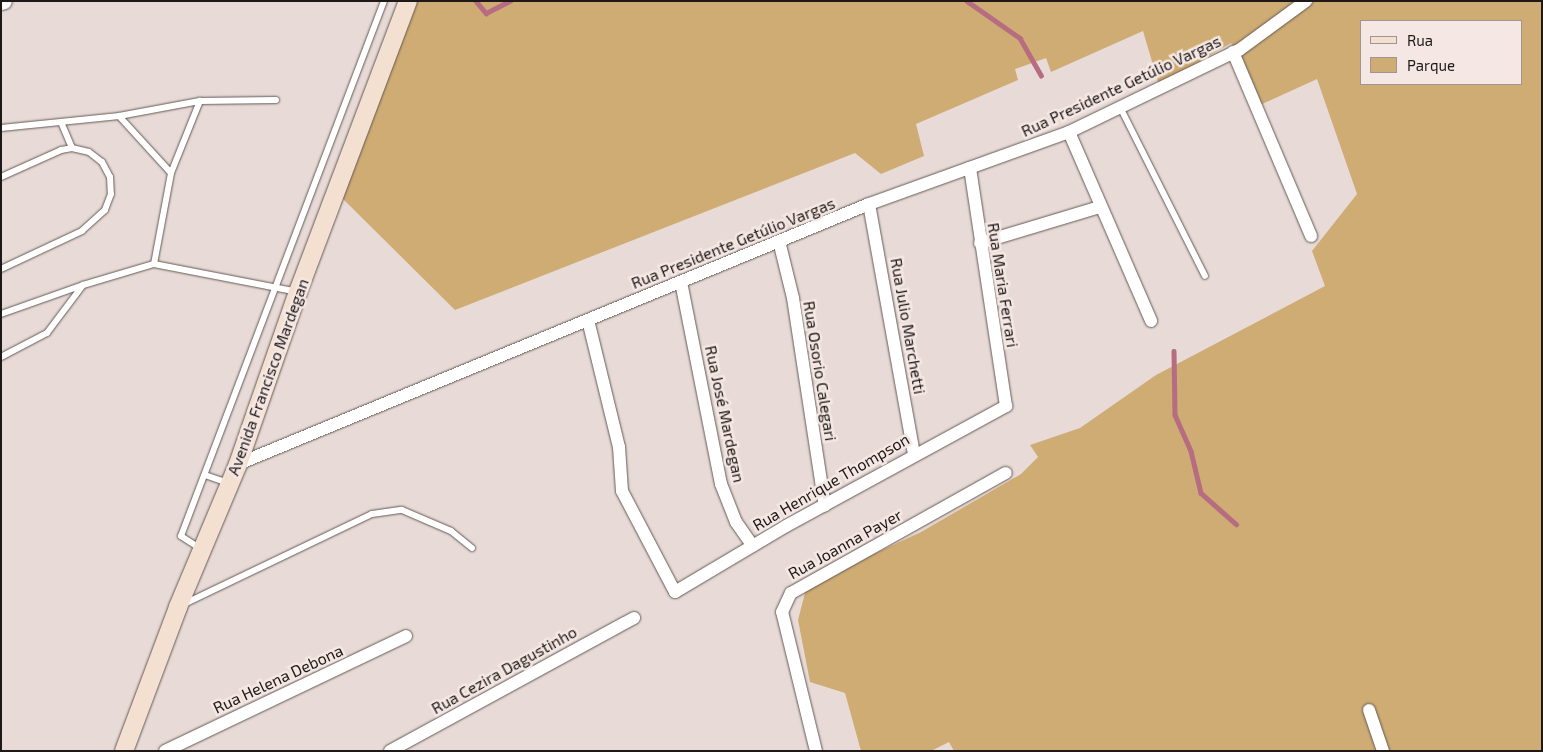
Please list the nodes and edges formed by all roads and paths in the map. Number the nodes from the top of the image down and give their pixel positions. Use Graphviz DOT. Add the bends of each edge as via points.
graph roads {
  1 [pos="384,1"];
  2 [pos="408,1"];
  3 [pos="1306,1"];
  4 [pos="1236,51"];
  5 [pos="276,100"];
  6 [pos="200,101"];
  7 [pos="1120,107"];
  8 [pos="119,116"];
  9 [pos="61,122"];
  10 [pos="1,128"];
  11 [pos="1069,132"];
  12 [pos="72,148"];
  13 [pos="970,168"];
  14 [pos="171,173"];
  15 [pos="1,178"];
  16 [pos="869,204"];
  17 [pos="1100,207"];
  18 [pos="1311,236"];
  19 [pos="779,241"];
  20 [pos="980,243"];
  21 [pos="154,264"];
  22 [pos="1,269"];
  23 [pos="1204,276"];
  24 [pos="681,282"];
  25 [pos="83,284"];
  26 [pos="274,286"];
  27 [pos="298,292"];
  28 [pos="1,314"];
  29 [pos="588,320"];
  30 [pos="1151,320"];
  31 [pos="1,357"];
  32 [pos="1006,406"];
  33 [pos="914,454"];
  34 [pos="238,464"];
  35 [pos="1006,473"];
  36 [pos="205,475"];
  37 [pos="230,484"];
  38 [pos="825,506"];
  39 [pos="753,546"];
  40 [pos="472,548"];
  41 [pos="202,550"];
  42 [pos="178,607"];
  43 [pos="634,618"];
  44 [pos="406,636"];
  45 [pos="1369,710"];
  46 [pos="124,751"];
  47 [pos="165,751"];
  48 [pos="390,751"];
  49 [pos="816,751"];
  50 [pos="1382,751"];
  1 -- 26 [label="lane"];
  2 -- 27 [label="main road, Avenida Francisco Mardegan"];
  3 -- 4 [label="street, Rua Presidente Getúlio Vargas"];
  4 -- 7 [label="street, Rua Presidente Getúlio Vargas"];
  4 -- 18 [label="street"];
  5 -- 6 [label="lane"];
  6 -- 8 [label="lane"];
  6 -- 14 [label="lane"];
  7 -- 11 [label="street, Rua Presidente Getúlio Vargas"];
  7 -- 23 [label="lane"];
  8 -- 9 [label="lane"];
  8 -- 14 [label="lane"];
  9 -- 10 [label="lane"];
  9 -- 12 [label="lane"];
  11 -- 13 [label="street, Rua Presidente Getúlio Vargas"];
  11 -- 17 [label="street"];
  12 -- 15 [label="lane"];
  12 -- 22 [label="lane" via="88,152 102,162 110,177 111,194 105,210 82,231"];
  13 -- 16 [label="street, Rua Presidente Getúlio Vargas"];
  13 -- 20 [label="street, Rua Maria Ferrari"];
  14 -- 21 [label="lane"];
  16 -- 19 [label="street, Rua Presidente Getúlio Vargas"];
  16 -- 33 [label="street, Rua Julio Marchetti"];
  17 -- 20 [label="street"];
  17 -- 30 [label="street"];
  19 -- 24 [label="street, Rua Presidente Getúlio Vargas"];
  19 -- 38 [label="street, Rua Osorio Calegari" via="793,298"];
  20 -- 32 [label="street, Rua Maria Ferrari"];
  21 -- 25 [label="lane"];
  21 -- 26 [label="lane"];
  24 -- 29 [label="street, Rua Presidente Getúlio Vargas"];
  24 -- 39 [label="street, Rua José Mardegan" via="721,484 736,522"];
  25 -- 28 [label="lane"];
  25 -- 31 [label="lane" via="47,333"];
  26 -- 27 [label="lane"];
  26 -- 36 [label="lane"];
  27 -- 34 [label="main road, Avenida Francisco Mardegan"];
  29 -- 34 [label="street, Rua Presidente Getúlio Vargas"];
  29 -- 39 [label="street, Rua Henrique Thompson" via="619,447 622,492 676,592"];
  32 -- 33 [label="street, Rua Henrique Thompson"];
  33 -- 38 [label="street, Rua Henrique Thompson"];
  34 -- 37 [label="main road, Avenida Francisco Mardegan"];
  35 -- 49 [label="street, Rua Joanna Payer" via="791,593 782,612"];
  36 -- 37 [label="lane"];
  36 -- 41 [label="lane" via="180,536"];
  37 -- 41 [label="main road, Avenida Francisco Mardegan"];
  38 -- 39 [label="street, Rua Henrique Thompson"];
  40 -- 42 [label="lane" via="451,531 402,510 372,514"];
  41 -- 42 [label="main road, Avenida Francisco Mardegan"];
  42 -- 46 [label="main road, Avenida Francisco Mardegan"];
  43 -- 48 [label="street, Rua Cezira Dagustinho"];
  44 -- 47 [label="street, Rua Helena Debona"];
  45 -- 50 [label="street"];
}
